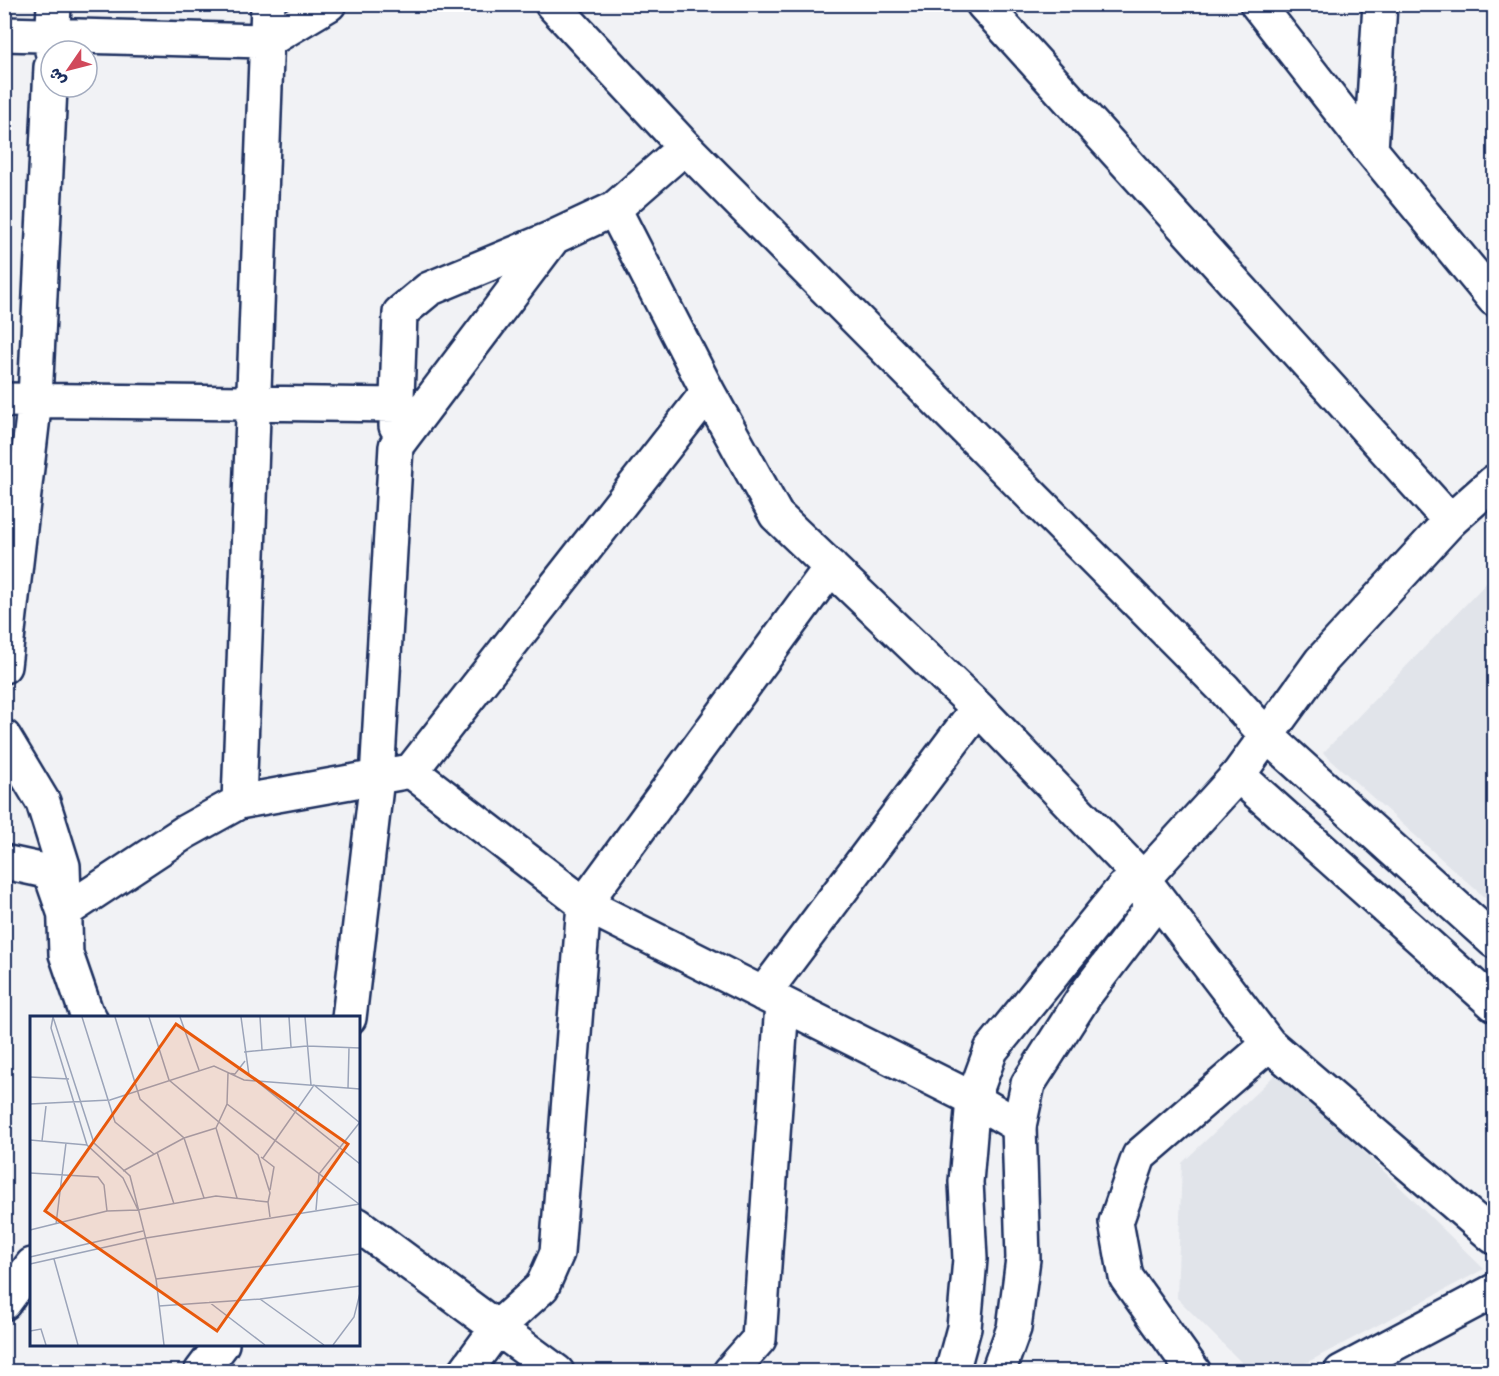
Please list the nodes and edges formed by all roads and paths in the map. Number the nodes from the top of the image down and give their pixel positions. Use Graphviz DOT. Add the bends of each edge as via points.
graph roads {
  1 [pos="268,4"];
  2 [pos="329,4"];
  3 [pos="552,4"];
  4 [pos="983,4"];
  5 [pos="1257,4"];
  6 [pos="1380,4"];
  7 [pos="4,34"];
  8 [pos="52,39"];
  9 [pos="99,39"];
  10 [pos="267,41"];
  11 [pos="47,99"];
  12 [pos="685,147"];
  13 [pos="1371,150"];
  14 [pos="614,209"];
  15 [pos="554,237"];
  16 [pos="1494,299"];
  17 [pos="708,392"];
  18 [pos="20,399"];
  19 [pos="255,403"];
  20 [pos="397,405"];
  21 [pos="396,446"];
  22 [pos="1494,482"];
  23 [pos="1450,521"];
  24 [pos="831,567"];
  25 [pos="4,666"];
  26 [pos="978,708"];
  27 [pos="1266,735"];
  28 [pos="4,737"];
  29 [pos="411,771"];
  30 [pos="1238,775"];
  31 [pos="377,778"];
  32 [pos="239,802"];
  33 [pos="4,862"];
  34 [pos="1143,879"];
  35 [pos="584,904"];
  36 [pos="64,912"];
  37 [pos="1494,941"];
  38 [pos="772,999"];
  39 [pos="1494,1004"];
  40 [pos="90,1016"];
  41 [pos="350,1016"];
  42 [pos="1269,1044"];
  43 [pos="973,1099"];
  44 [pos="1019,1126"];
  45 [pos="360,1226"];
  46 [pos="1494,1237"];
  47 [pos="30,1269"];
  48 [pos="1494,1292"];
  49 [pos="4,1303"];
  50 [pos="498,1327"];
  51 [pos="220,1346"];
  52 [pos="201,1371"];
  53 [pos="465,1371"];
  54 [pos="557,1371"];
  55 [pos="730,1371"];
  56 [pos="952,1371"];
  57 [pos="998,1371"];
  58 [pos="1194,1371"];
  59 [pos="1341,1371"];
  1 -- 10 [label="street"];
  2 -- 10 [label="street"];
  3 -- 12 [label="street"];
  4 -- 23 [label="street"];
  5 -- 13 [label="street"];
  6 -- 13 [label="street"];
  7 -- 8 [label="street"];
  9 -- 10 [label="street"];
  10 -- 19 [label="street"];
  11 -- 18 [label="street"];
  12 -- 14 [label="street"];
  12 -- 27 [label="street"];
  13 -- 16 [label="street"];
  14 -- 15 [label="street"];
  14 -- 17 [label="street"];
  15 -- 20 [label="street" via="429,289 400,313"];
  15 -- 21 [label="street"];
  17 -- 24 [label="street" via="776,515"];
  17 -- 29 [label="street"];
  18 -- 19 [label="street"];
  18 -- 25 [label="street"];
  19 -- 20 [label="street"];
  19 -- 32 [label="street"];
  20 -- 21 [label="street"];
  21 -- 31 [label="street"];
  22 -- 23 [label="street"];
  23 -- 27 [label="street" via="1322,660"];
  24 -- 26 [label="street"];
  24 -- 35 [label="street"];
  26 -- 34 [label="street"];
  26 -- 38 [label="street"];
  27 -- 30 [label="street"];
  27 -- 37 [label="street"];
  28 -- 36 [label="street" via="43,802 63,866"];
  29 -- 31 [label="street"];
  29 -- 35 [label="street"];
  30 -- 34 [label="street"];
  30 -- 39 [label="street"];
  31 -- 32 [label="street"];
  31 -- 41 [label="street"];
  32 -- 36 [label="street" via="184,832"];
  33 -- 36 [label="street" via="50,872"];
  34 -- 42 [label="street"];
  34 -- 43 [label="street" via="1123,888 991,1050"];
  34 -- 44 [label="street" via="1150,910 1085,995 1028,1084"];
  35 -- 38 [label="street"];
  35 -- 50 [label="street" via="557,1253 542,1287"];
  36 -- 40 [label="street" via="66,954"];
  38 -- 43 [label="street"];
  38 -- 55 [label="street" via="759,1339"];
  42 -- 46 [label="street"];
  42 -- 58 [label="street" via="1139,1156 1116,1222 1126,1276"];
  43 -- 44 [label="street"];
  43 -- 56 [label="street" via="966,1182 970,1259 964,1328"];
  44 -- 57 [label="street" via="1023,1259 1014,1328"];
  45 -- 50 [label="street"];
  47 -- 49 [label="street"];
  48 -- 59 [label="street"];
  50 -- 53 [label="street"];
  50 -- 54 [label="street"];
  51 -- 52 [label="street"];
}
